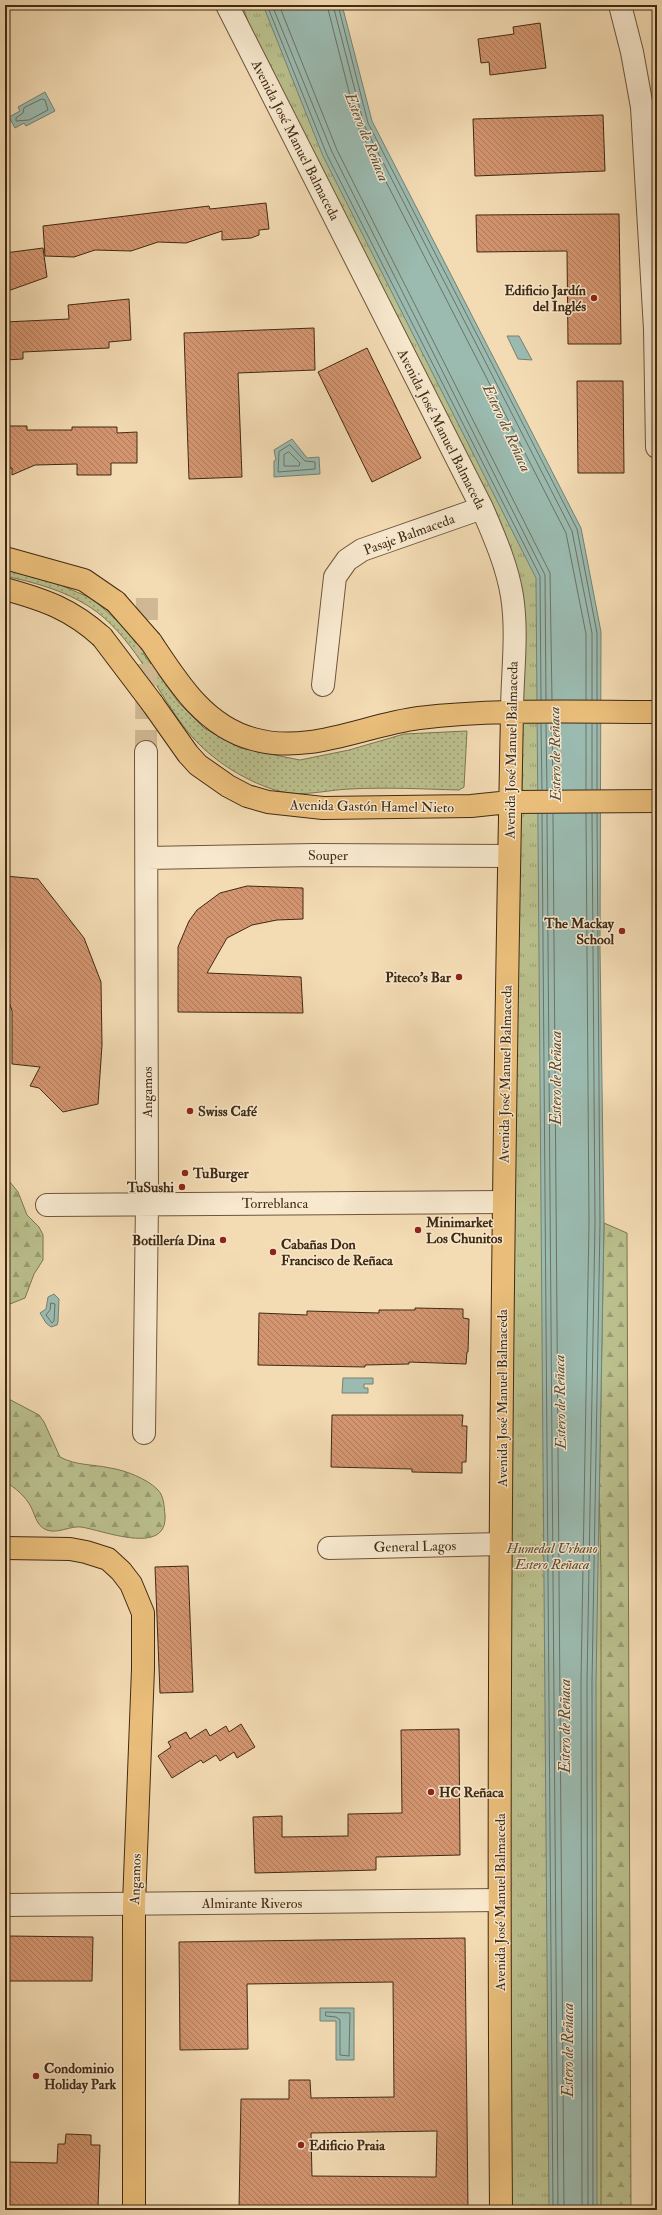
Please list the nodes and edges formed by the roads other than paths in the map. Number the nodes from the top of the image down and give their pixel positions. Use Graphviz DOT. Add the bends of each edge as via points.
graph roads {
  1 [pos="227,5"];
  2 [pos="620,5"];
  3 [pos="656,328"];
  4 [pos="657,447"];
  5 [pos="482,508"];
  6 [pos="5,558"];
  7 [pos="5,589"];
  8 [pos="323,685"];
  9 [pos="657,712"];
  10 [pos="521,713"];
  11 [pos="146,752"];
  12 [pos="657,801"];
  13 [pos="520,802"];
  14 [pos="509,856"];
  15 [pos="147,858"];
  16 [pos="503,1202"];
  17 [pos="147,1203"];
  18 [pos="48,1204"];
  19 [pos="144,1433"];
  20 [pos="501,1544"];
  21 [pos="5,1548"];
  22 [pos="329,1548"];
  23 [pos="499,1900"];
  24 [pos="134,1904"];
  25 [pos="5,1905"];
  26 [pos="134,2210"];
  27 [pos="501,2210"];
  1 -- 5 [label="street, Avenida José Manuel Balmaceda"];
  2 -- 3 [label="street" via="642,106"];
  3 -- 4 [label="street"];
  5 -- 8 [label="street, Pasaje Balmaceda" via="362,550 347,560 335,577"];
  5 -- 10 [label="street, Avenida José Manuel Balmaceda" via="496,539 512,596"];
  6 -- 10 [label="main road, bridge" via="84,580 116,602 210,717 236,733 270,743 304,743 376,725 419,718"];
  7 -- 13 [label="main road, Avenida Gastón Hamel Nieto, bridge" via="60,607 77,616 102,637 198,765 247,796 268,802 323,808 470,806"];
  9 -- 10 [label="main road"];
  10 -- 13 [label="main road, Avenida José Manuel Balmaceda"];
  11 -- 15 [label="street, Angamos"];
  12 -- 13 [label="main road, Avenida Gastón Hamel Nieto"];
  13 -- 14 [label="main road, Avenida José Manuel Balmaceda"];
  14 -- 15 [label="street, Souper" via="315,855"];
  14 -- 16 [label="main road, Avenida José Manuel Balmaceda"];
  15 -- 17 [label="street, Angamos"];
  16 -- 17 [label="street, Torreblanca"];
  16 -- 20 [label="main road, Avenida José Manuel Balmaceda"];
  17 -- 18 [label="street, Torreblanca"];
  17 -- 19 [label="street, Angamos"];
  20 -- 22 [label="street, General Lagos"];
  20 -- 23 [label="main road, Avenida José Manuel Balmaceda"];
  21 -- 24 [label="main road, Angamos" via="70,1549 108,1559 121,1571 139,1598 143,1613 143,1669"];
  23 -- 24 [label="street, Almirante Riveros"];
  23 -- 27 [label="main road, Avenida José Manuel Balmaceda"];
  24 -- 25 [label="street, Almirante Riveros"];
  24 -- 26 [label="main road, Angamos"];
}
